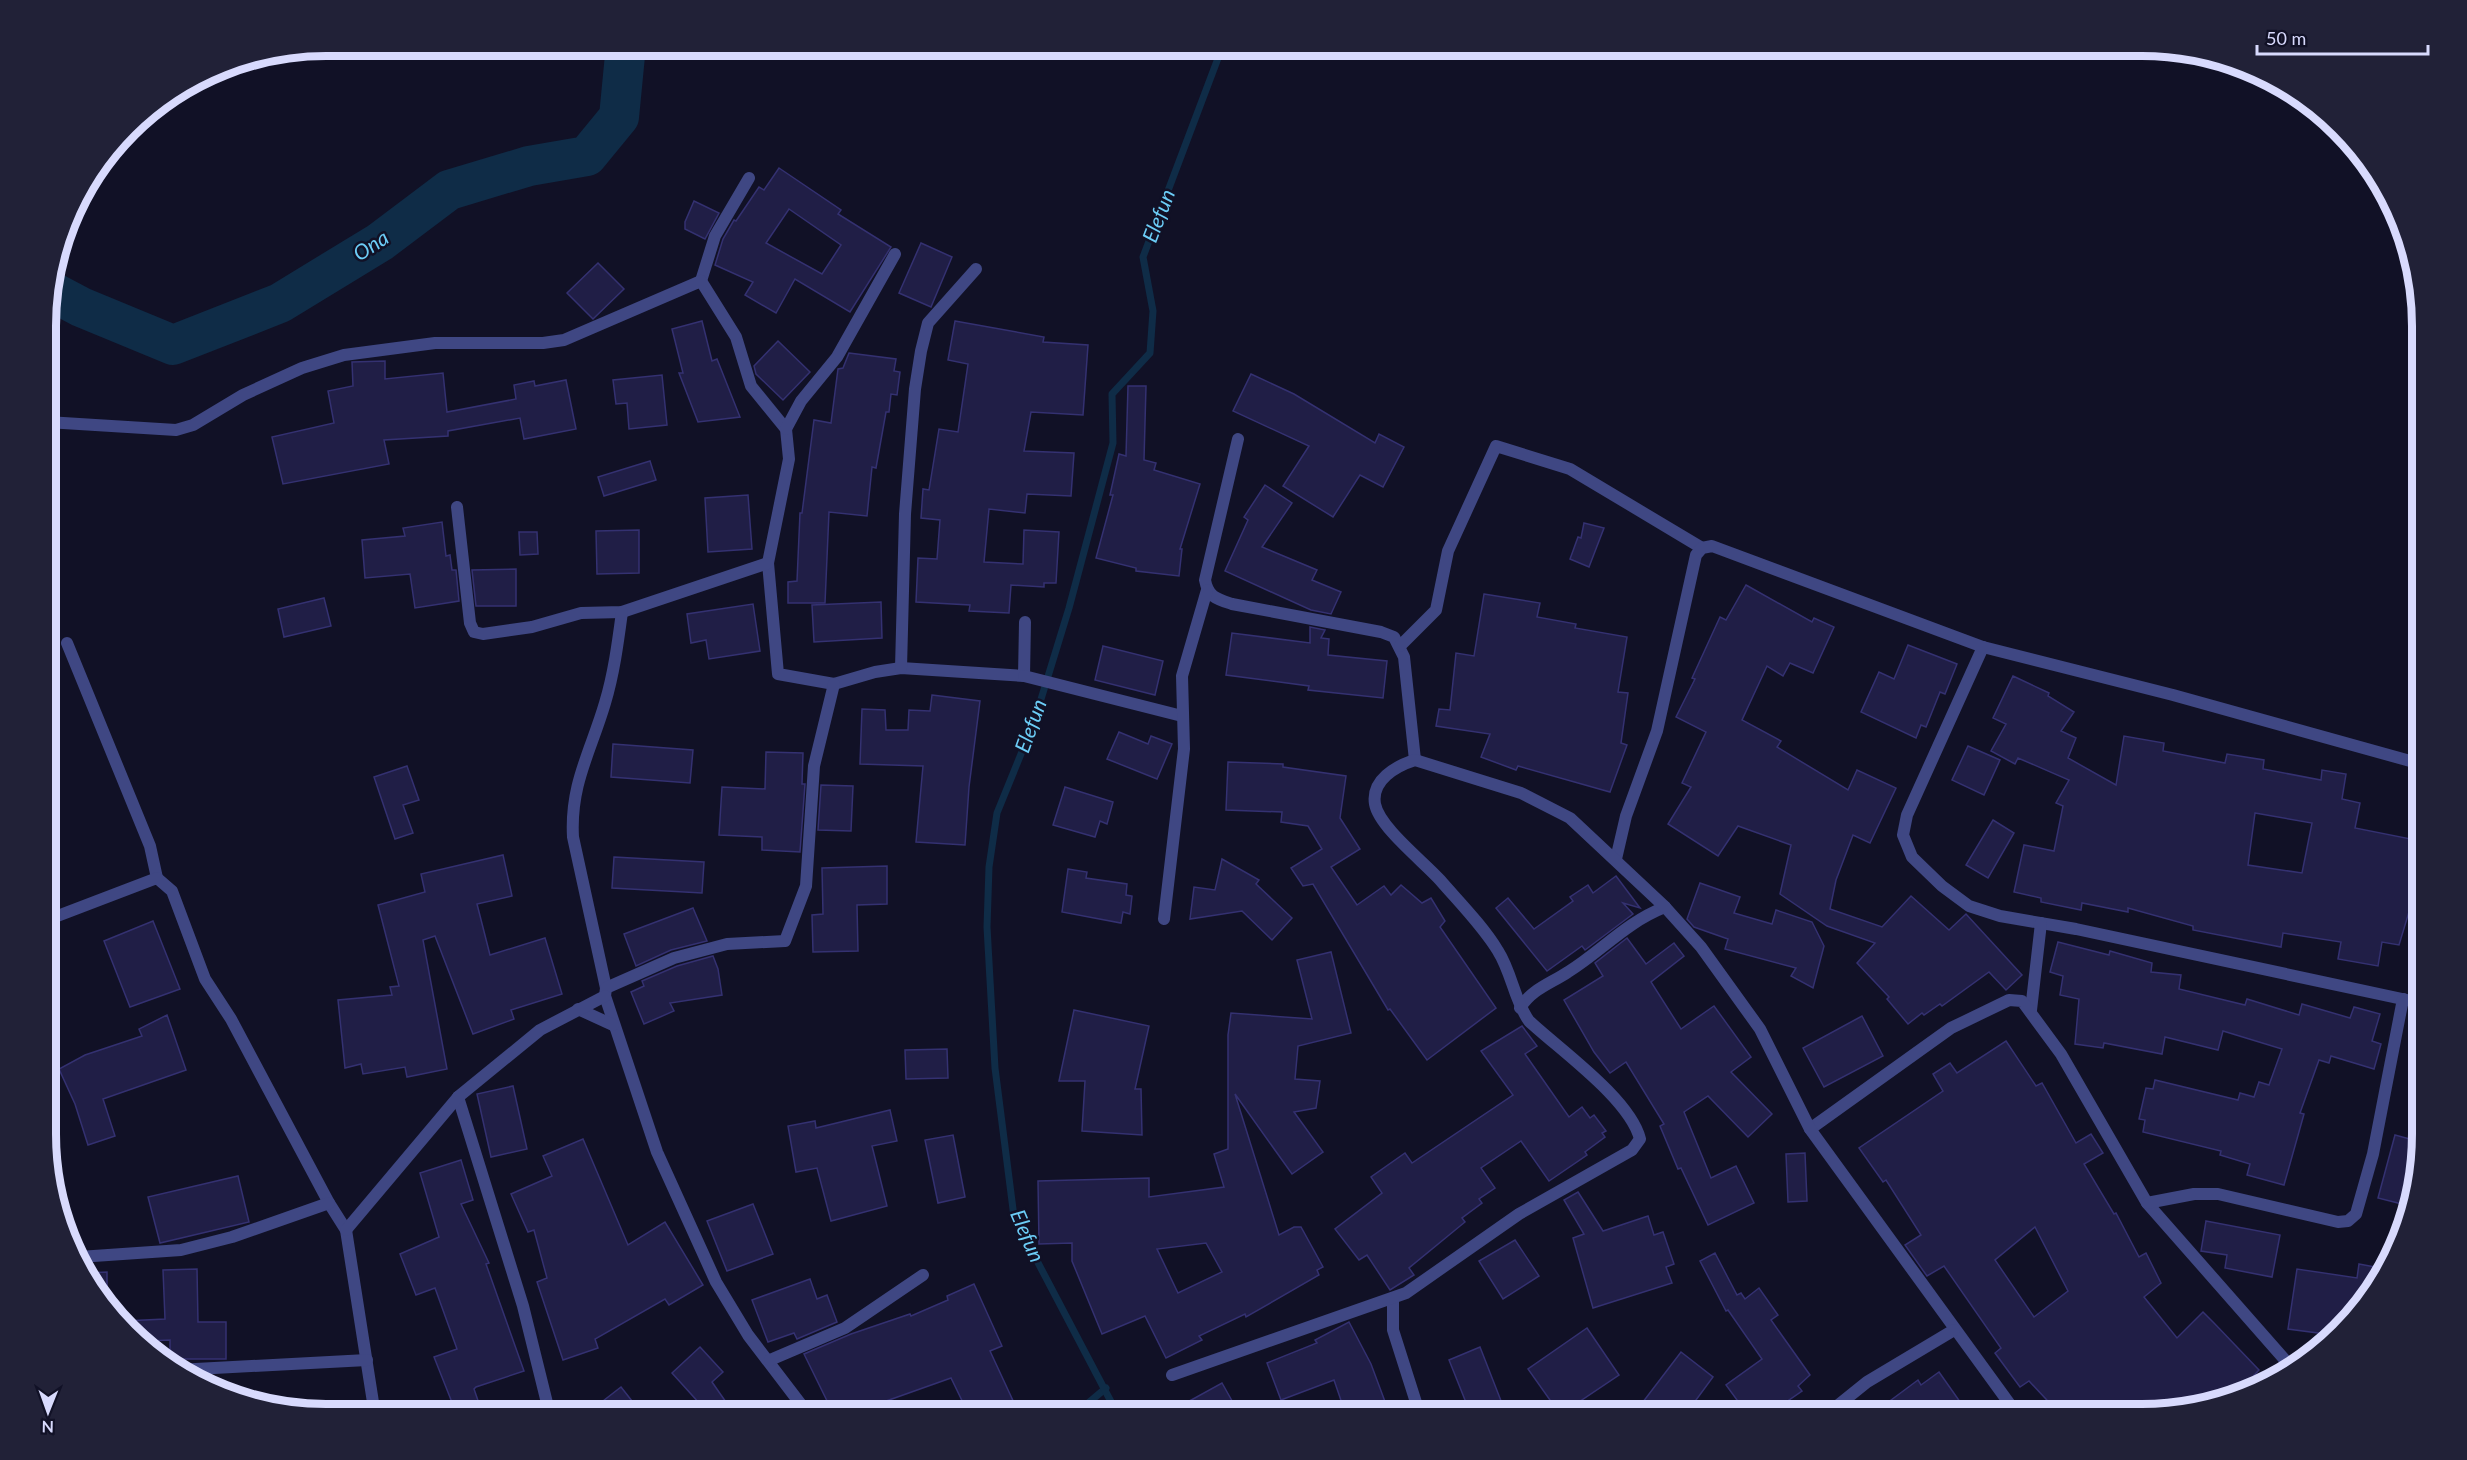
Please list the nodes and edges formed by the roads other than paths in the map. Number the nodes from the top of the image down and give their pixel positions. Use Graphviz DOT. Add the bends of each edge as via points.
graph roads {
  1 [pos="749,178"];
  2 [pos="895,254"];
  3 [pos="976,269"];
  4 [pos="701,281"];
  5 [pos="56,423"];
  6 [pos="786,429"];
  7 [pos="1238,439"];
  8 [pos="457,507"];
  9 [pos="1702,548"];
  10 [pos="768,563"];
  11 [pos="1207,590"];
  12 [pos="622,612"];
  13 [pos="1025,622"];
  14 [pos="67,643"];
  15 [pos="1400,646"];
  16 [pos="1983,647"];
  17 [pos="901,668"];
  18 [pos="1024,676"];
  19 [pos="834,684"];
  20 [pos="1182,716"];
  21 [pos="1414,760"];
  22 [pos="2412,761"];
  23 [pos="1616,859"];
  24 [pos="157,879"];
  25 [pos="1665,907"];
  26 [pos="56,917"];
  27 [pos="1164,919"];
  28 [pos="2041,923"];
  29 [pos="606,992"];
  30 [pos="2403,999"];
  31 [pos="2412,1001"];
  32 [pos="1520,1008"];
  33 [pos="578,1009"];
  34 [pos="2031,1010"];
  35 [pos="613,1025"];
  36 [pos="458,1097"];
  37 [pos="1810,1129"];
  38 [pos="328,1203"];
  39 [pos="2147,1203"];
  40 [pos="346,1230"];
  41 [pos="85,1257"];
  42 [pos="923,1275"];
  43 [pos="1394,1298"];
  44 [pos="1954,1330"];
  45 [pos="367,1360"];
  46 [pos="770,1360"];
  47 [pos="2287,1362"];
  48 [pos="192,1369"];
  49 [pos="1172,1375"];
  50 [pos="373,1404"];
  51 [pos="547,1404"];
  52 [pos="800,1404"];
  53 [pos="1417,1404"];
  54 [pos="1839,1404"];
  55 [pos="2010,1404"];
  1 -- 4 [label="street" via="715,236"];
  2 -- 6 [label="street" via="837,357 801,401"];
  3 -- 17 [label="street" via="928,322 921,351 905,514"];
  4 -- 5 [label="street" via="564,340 435,343 344,355 302,368 176,430"];
  4 -- 6 [label="street" via="736,337 751,386"];
  6 -- 10 [label="street" via="789,459"];
  7 -- 11 [label="street" via="1205,580"];
  8 -- 12 [label="street" via="474,632 532,627 581,614"];
  9 -- 15 [label="street" via="1570,469 1496,446 1448,551 1436,610"];
  9 -- 16 [label="street" via="1712,546 1729,551"];
  9 -- 23 [label="street" via="1696,555 1657,731 1626,816"];
  10 -- 12 [label="street"];
  10 -- 19 [label="street" via="778,674"];
  11 -- 15 [label="street" via="1213,597 1232,604 1381,632 1394,637"];
  11 -- 20 [label="street" via="1182,676"];
  12 -- 29 [label="street" via="614,669 575,789 572,815 573,837"];
  13 -- 18 [label="street"];
  14 -- 24 [label="street" via="150,846"];
  15 -- 21 [label="street"];
  16 -- 22 [label="street"];
  16 -- 28 [label="street" via="1907,815 1903,835 1912,856 1969,906"];
  17 -- 18 [label="street"];
  17 -- 19 [label="street"];
  18 -- 20 [label="street"];
  19 -- 29 [label="street" via="814,766 806,886 785,941 727,944 674,958"];
  20 -- 27 [label="street" via="1184,749"];
  21 -- 23 [label="street" via="1521,793 1569,818"];
  21 -- 32 [label="street" via="1399,765 1384,777 1375,804 1383,820 1440,880 1498,951"];
  23 -- 25 [label="street"];
  24 -- 26 [label="street"];
  24 -- 38 [label="street" via="172,891 205,979 231,1019"];
  25 -- 32 [label="street" via="1640,917 1568,973 1544,984"];
  25 -- 37 [label="street" via="1701,947 1760,1029"];
  28 -- 30 [label="street"];
  28 -- 34 [label="street"];
  29 -- 33 [label="street"];
  29 -- 35 [label="street"];
  30 -- 31 [label="street"];
  30 -- 39 [label="street" via="2373,1154 2356,1214 2348,1221 2338,1222 2218,1194 2194,1194"];
  32 -- 43 [label="street" via="1608,1092 1637,1129 1640,1139 1632,1150 1519,1214"];
  33 -- 35 [label="street"];
  33 -- 36 [label="street" via="540,1030"];
  34 -- 37 [label="street" via="2022,1002 2009,1000 1951,1028"];
  34 -- 39 [label="street" via="2061,1054"];
  35 -- 46 [label="street" via="657,1152 701,1250 748,1335"];
  36 -- 40 [label="street"];
  36 -- 51 [label="street" via="524,1306"];
  37 -- 44 [label="street"];
  38 -- 40 [label="street"];
  38 -- 41 [label="street" via="232,1237 181,1250"];
  39 -- 47 [label="street"];
  40 -- 45 [label="street"];
  42 -- 46 [label="street" via="844,1328"];
  43 -- 49 [label="street"];
  43 -- 53 [label="street" via="1393,1329"];
  44 -- 54 [label="street" via="1867,1382"];
  44 -- 55 [label="street"];
  45 -- 48 [label="street"];
  45 -- 50 [label="street"];
  46 -- 52 [label="street"];
}
